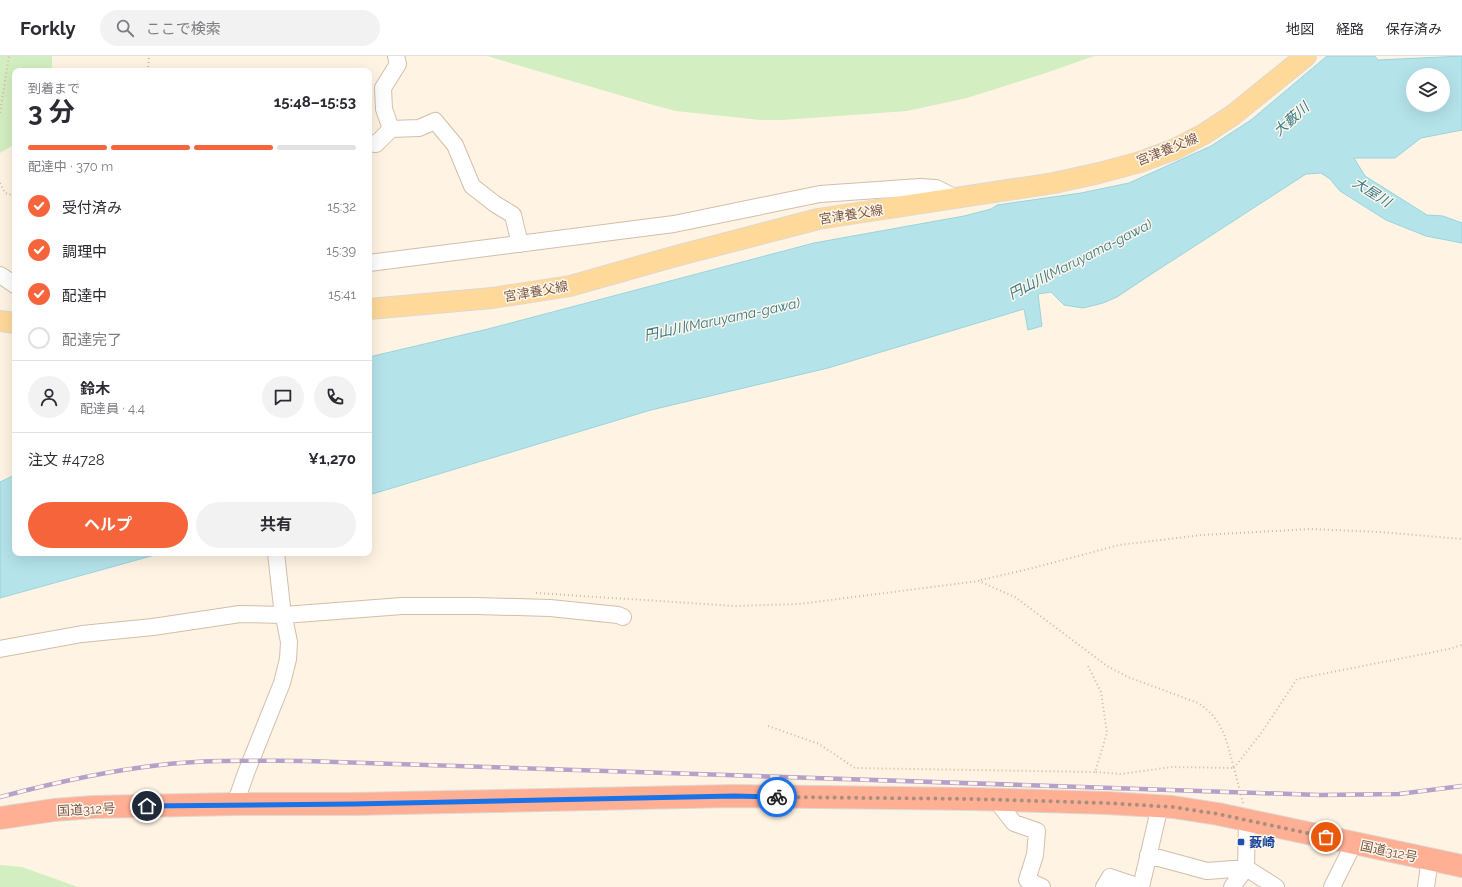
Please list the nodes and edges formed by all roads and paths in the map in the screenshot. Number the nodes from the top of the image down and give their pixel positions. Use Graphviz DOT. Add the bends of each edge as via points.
graph roads {
  1 [pos="9,56"];
  2 [pos="148,56"];
  3 [pos="396,56"];
  4 [pos="1306,56"];
  5 [pos="148,68"];
  6 [pos="0,113"];
  7 [pos="390,129"];
  8 [pos="372,143"];
  9 [pos="0,183"];
  10 [pos="12,195"];
  11 [pos="956,198"];
  12 [pos="520,244"];
  13 [pos="372,263"];
  14 [pos="0,275"];
  15 [pos="12,282"];
  16 [pos="372,309"];
  17 [pos="0,321"];
  18 [pos="12,323"];
  19 [pos="1462,539"];
  20 [pos="276,556"];
  21 [pos="979,580"];
  22 [pos="533,593"];
  23 [pos="283,611"];
  24 [pos="623,617"];
  25 [pos="1462,645"];
  26 [pos="0,649"];
  27 [pos="1088,666"];
  28 [pos="768,726"];
  29 [pos="1234,768"];
  30 [pos="1095,772"];
  31 [pos="996,800"];
  32 [pos="235,804"];
  33 [pos="1160,806"];
  34 [pos="0,818"];
  35 [pos="1247,820"];
  36 [pos="1354,843"];
  37 [pos="1148,855"];
  38 [pos="1430,860"];
  39 [pos="1462,866"];
  40 [pos="1246,868"];
  41 [pos="1042,887"];
  42 [pos="1104,887"];
  43 [pos="1141,887"];
  44 [pos="1232,887"];
  45 [pos="1276,887"];
  46 [pos="1332,887"];
  47 [pos="1426,887"];
  1 -- 6 [label="path"];
  2 -- 5 [label="path"];
  3 -- 7 [label="street" via="398,64 383,88 384,109"];
  4 -- 11 [label="main road, 宮津養父線" via="1233,115 1176,149 1140,162 1054,183"];
  7 -- 8 [label="street" via="376,144"];
  7 -- 12 [label="street" via="419,128 435,121 455,145 472,186 513,215"];
  9 -- 10 [label="path" via="5,193"];
  11 -- 12 [label="street" via="936,188 920,187 820,194 674,224"];
  11 -- 16 [label="main road, 宮津養父線" via="818,219 570,286 492,298"];
  12 -- 13 [label="street"];
  14 -- 15 [label="street"];
  17 -- 18 [label="main road"];
  19 -- 21 [label="path" via="1311,529 1202,535 1119,545"];
  20 -- 23 [label="street"];
  21 -- 22 [label="path" via="799,604 736,606"];
  21 -- 29 [label="path" via="1015,597 1107,666 1128,677 1198,703 1208,710 1222,727"];
  23 -- 24 [label="street" via="476,606 550,608"];
  23 -- 26 [label="street" via="82,634"];
  23 -- 32 [label="street" via="290,642 288,659 282,683"];
  25 -- 29 [label="path" via="1297,679 1262,732"];
  27 -- 30 [label="path" via="1100,692 1107,733"];
  28 -- 30 [label="path" via="819,744 855,768"];
  29 -- 30 [label="path" via="1172,767 1121,774"];
  29 -- 35 [label="path"];
  31 -- 32 [label="highway, 国道312号" via="734,796"];
  31 -- 33 [label="highway, 国道312号"];
  31 -- 41 [label="street" via="1014,823 1037,831 1035,855 1027,880"];
  32 -- 34 [label="highway, 国道312号" via="92,807"];
  33 -- 35 [label="highway, 国道312号"];
  33 -- 37 [label="street"];
  35 -- 36 [label="highway, 国道312号"];
  35 -- 40 [label="street"];
  36 -- 38 [label="highway, 国道312号"];
  36 -- 46 [label="street"];
  37 -- 40 [label="street" via="1207,871"];
  37 -- 43 [label="street"];
  38 -- 39 [label="highway, 国道312号"];
  38 -- 47 [label="street"];
  40 -- 44 [label="street"];
  40 -- 45 [label="street"];
  42 -- 43 [label="street" via="1110,877"];
}
